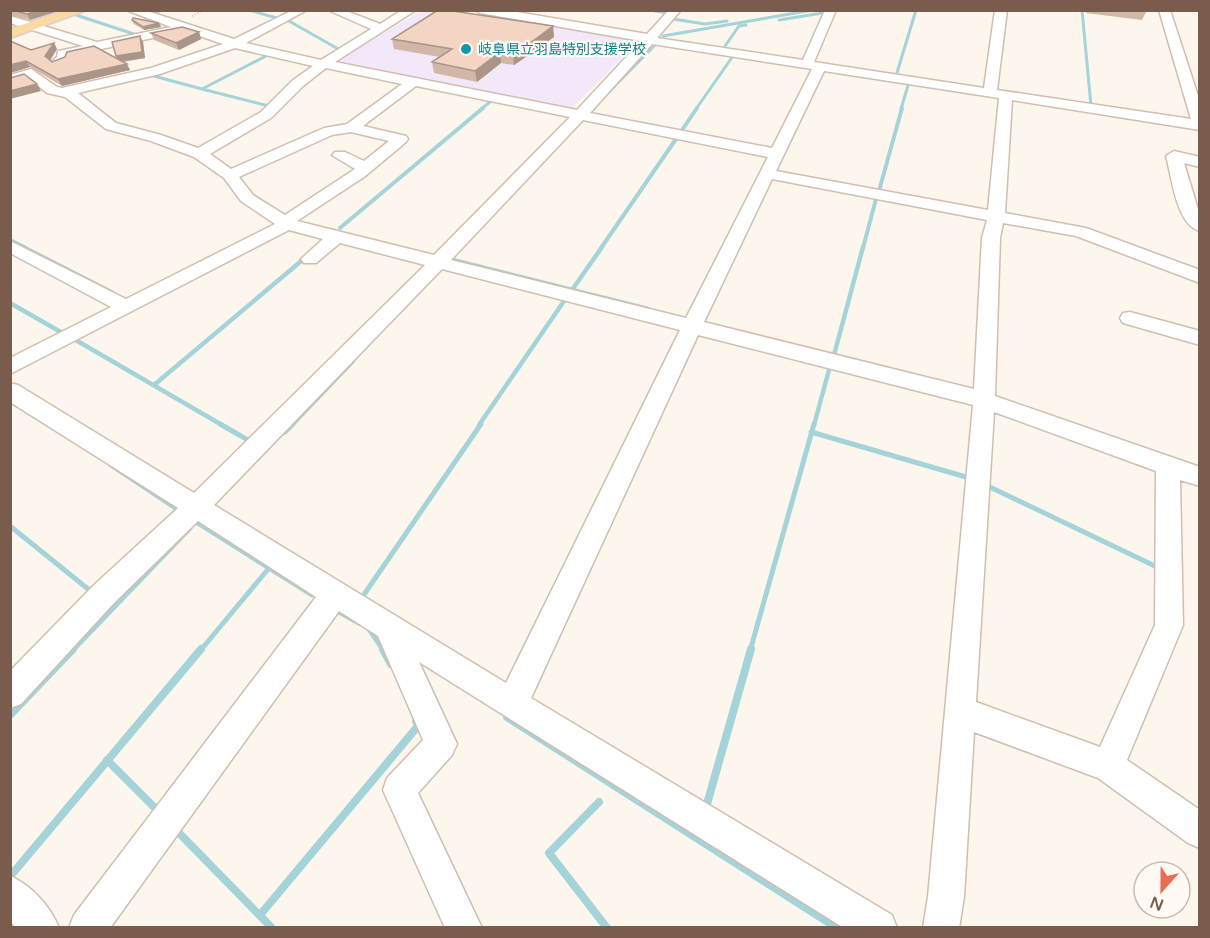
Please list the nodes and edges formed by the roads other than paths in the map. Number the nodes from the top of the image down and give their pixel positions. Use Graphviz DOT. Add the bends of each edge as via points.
graph roads {
  1 [pos="80,10"];
  2 [pos="131,10"];
  3 [pos="302,10"];
  4 [pos="333,10"];
  5 [pos="411,10"];
  6 [pos="480,10"];
  7 [pos="676,10"];
  8 [pos="831,10"];
  9 [pos="1001,10"];
  10 [pos="1164,10"];
  11 [pos="10,19"];
  12 [pos="36,25"];
  13 [pos="183,28"];
  14 [pos="381,29"];
  15 [pos="10,34"];
  16 [pos="650,40"];
  17 [pos="236,44"];
  18 [pos="107,54"];
  19 [pos="323,64"];
  20 [pos="814,65"];
  21 [pos="36,76"];
  22 [pos="10,78"];
  23 [pos="125,81"];
  24 [pos="413,82"];
  25 [pos="1195,91"];
  26 [pos="63,92"];
  27 [pos="990,92"];
  28 [pos="1006,95"];
  29 [pos="1193,108"];
  30 [pos="577,115"];
  31 [pos="1199,125"];
  32 [pos="351,128"];
  33 [pos="199,154"];
  34 [pos="777,154"];
  35 [pos="340,155"];
  36 [pos="1200,162"];
  37 [pos="365,168"];
  38 [pos="769,174"];
  39 [pos="230,175"];
  40 [pos="996,218"];
  41 [pos="287,224"];
  42 [pos="1200,226"];
  43 [pos="337,236"];
  44 [pos="10,246"];
  45 [pos="310,259"];
  46 [pos="438,260"];
  47 [pos="1200,277"];
  48 [pos="126,307"];
  49 [pos="1130,318"];
  50 [pos="693,326"];
  51 [pos="1200,338"];
  52 [pos="10,367"];
  53 [pos="10,391"];
  54 [pos="984,400"];
  55 [pos="1168,466"];
  56 [pos="1200,477"];
  57 [pos="197,506"];
  58 [pos="336,592"];
  59 [pos="388,627"];
  60 [pos="10,693"];
  61 [pos="513,702"];
  62 [pos="961,712"];
  63 [pos="1108,766"];
  64 [pos="1200,831"];
  65 [pos="10,894"];
  66 [pos="41,927"];
  67 [pos="87,927"];
  68 [pos="464,927"];
  69 [pos="879,927"];
  70 [pos="941,927"];
  1 -- 12 [label="main road"];
  2 -- 13 [label="street"];
  3 -- 17 [label="street"];
  4 -- 14 [label="street"];
  5 -- 14 [label="street"];
  6 -- 16 [label="street"];
  7 -- 16 [label="street"];
  8 -- 20 [label="street"];
  9 -- 27 [label="street"];
  10 -- 25 [label="street"];
  11 -- 12 [label="street"];
  12 -- 15 [label="main road"];
  12 -- 18 [label="street"];
  13 -- 17 [label="street"];
  13 -- 18 [label="street"];
  14 -- 19 [label="street"];
  16 -- 20 [label="street"];
  16 -- 30 [label="street"];
  17 -- 19 [label="street"];
  17 -- 23 [label="street"];
  18 -- 21 [label="street" via="62,54 59,66"];
  18 -- 23 [label="street"];
  19 -- 24 [label="street"];
  19 -- 33 [label="street" via="266,115"];
  20 -- 27 [label="street"];
  20 -- 34 [label="street"];
  21 -- 22 [label="street" via="31,73"];
  21 -- 26 [label="street" via="52,90"];
  23 -- 26 [label="street"];
  24 -- 30 [label="street"];
  24 -- 32 [label="street"];
  25 -- 29 [label="street"];
  26 -- 33 [label="street" via="111,126"];
  27 -- 28 [label="street"];
  28 -- 31 [label="street"];
  28 -- 40 [label="street"];
  29 -- 31 [label="street"];
  30 -- 34 [label="street"];
  30 -- 46 [label="street" via="533,166"];
  32 -- 37 [label="street" via="401,140"];
  32 -- 39 [label="street" via="329,130"];
  33 -- 39 [label="street"];
  34 -- 38 [label="street"];
  35 -- 37 [label="street"];
  36 -- 42 [label="street" via="1174,156 1190,217"];
  37 -- 41 [label="street"];
  38 -- 40 [label="street"];
  38 -- 50 [label="street"];
  39 -- 41 [label="street" via="247,198"];
  40 -- 47 [label="street" via="1080,232"];
  40 -- 54 [label="street" via="991,238"];
  41 -- 43 [label="street"];
  41 -- 48 [label="street"];
  43 -- 45 [label="street"];
  43 -- 46 [label="street"];
  44 -- 48 [label="street"];
  46 -- 50 [label="street"];
  46 -- 57 [label="street"];
  48 -- 52 [label="street"];
  49 -- 51 [label="street"];
  50 -- 54 [label="street"];
  50 -- 61 [label="street"];
  53 -- 57 [label="street"];
  54 -- 55 [label="street"];
  54 -- 62 [label="street"];
  55 -- 56 [label="street"];
  55 -- 63 [label="street" via="1169,625"];
  57 -- 58 [label="street"];
  57 -- 60 [label="street" via="104,594"];
  58 -- 59 [label="street"];
  58 -- 67 [label="street"];
  59 -- 61 [label="street"];
  59 -- 68 [label="street" via="441,744 399,790"];
  61 -- 69 [label="street"];
  62 -- 63 [label="street"];
  62 -- 70 [label="street"];
  63 -- 64 [label="street"];
  65 -- 66 [label="street"];
}
